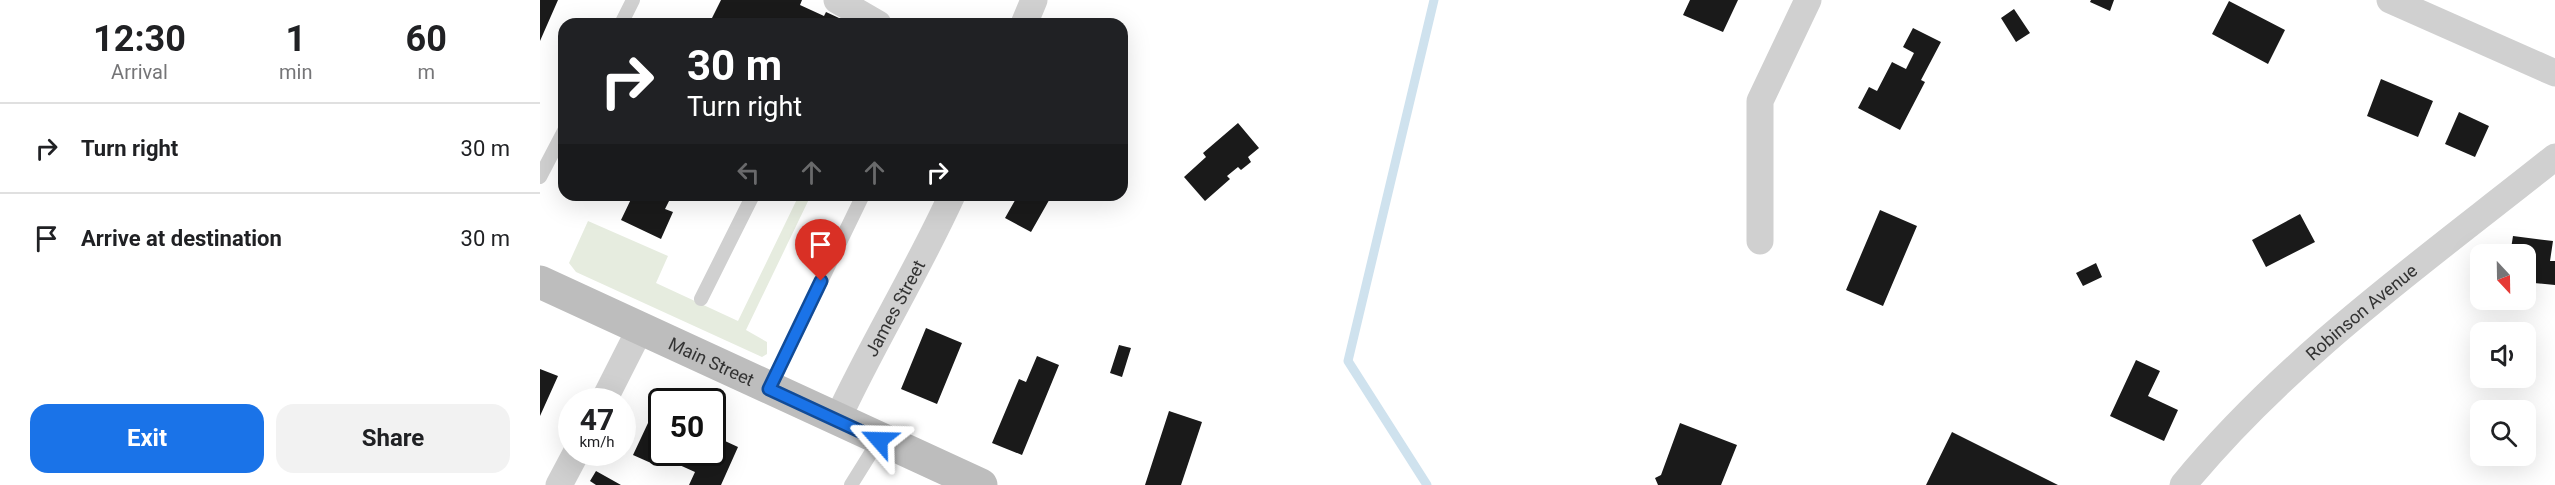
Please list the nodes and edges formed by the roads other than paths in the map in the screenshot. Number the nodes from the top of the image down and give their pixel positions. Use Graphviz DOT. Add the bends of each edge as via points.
graph roads {
  1 [pos="633,0"];
  2 [pos="837,0"];
  3 [pos="1034,0"];
  4 [pos="1808,0"];
  5 [pos="2390,0"];
  6 [pos="624,18"];
  7 [pos="868,18"];
  8 [pos="1026,18"];
  9 [pos="2555,74"];
  10 [pos="558,142"];
  11 [pos="2555,157"];
  12 [pos="540,177"];
  13 [pos="750,201"];
  14 [pos="860,201"];
  15 [pos="949,201"];
  16 [pos="1760,242"];
  17 [pos="540,282"];
  18 [pos="700,299"];
  19 [pos="640,329"];
  20 [pos="610,388"];
  21 [pos="769,389"];
  22 [pos="837,420"];
  23 [pos="879,440"];
  24 [pos="569,466"];
  25 [pos="973,483"];
  26 [pos="559,485"];
  27 [pos="851,485"];
  28 [pos="2183,485"];
  1 -- 6 [label="lane"];
  2 -- 7 [label="street"];
  3 -- 8 [label="street"];
  4 -- 16 [label="street" via="1760,101"];
  5 -- 9 [label="street"];
  10 -- 12 [label="lane"];
  11 -- 28 [label="street, Robinson Avenue" via="2308,356 2216,445"];
  13 -- 18 [label="lane"];
  14 -- 21 [label="lane"];
  15 -- 22 [label="street, James Street"];
  17 -- 19 [label="main road, Main Street"];
  19 -- 20 [label="street"];
  19 -- 21 [label="main road, Main Street"];
  21 -- 22 [label="main road, Main Street"];
  22 -- 23 [label="main road, Main Street"];
  23 -- 25 [label="main road, Main Street"];
  23 -- 27 [label="lane"];
  24 -- 26 [label="street"];
}
